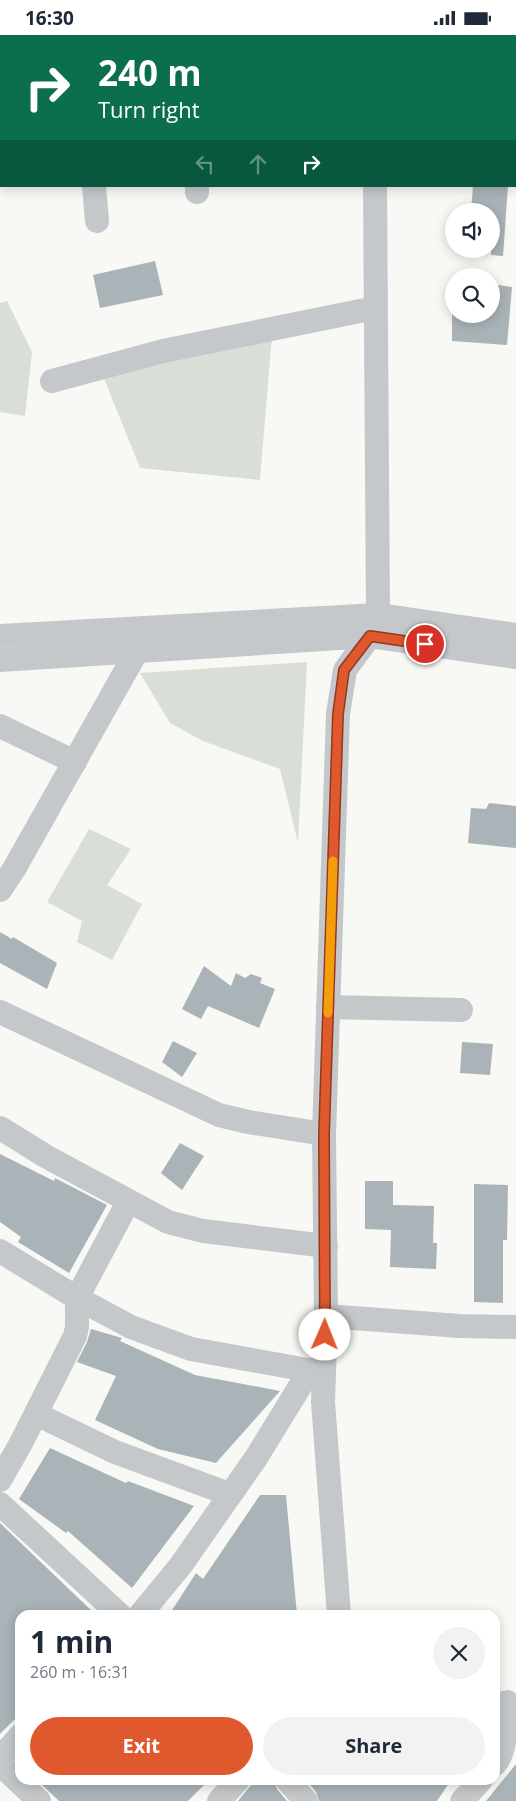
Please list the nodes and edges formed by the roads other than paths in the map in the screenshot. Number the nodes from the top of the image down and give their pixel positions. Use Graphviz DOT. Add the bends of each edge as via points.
graph roads {
  1 [pos="94,187"];
  2 [pos="376,187"];
  3 [pos="97,221"];
  4 [pos="376,308"];
  5 [pos="52,381"];
  6 [pos="374,625"];
  7 [pos="516,635"];
  8 [pos="0,636"];
  9 [pos="137,651"];
  10 [pos="516,657"];
  11 [pos="0,661"];
  12 [pos="0,726"];
  13 [pos="75,762"];
  14 [pos="0,890"];
  15 [pos="328,1007"];
  16 [pos="461,1010"];
  17 [pos="0,1012"];
  18 [pos="0,1128"];
  19 [pos="324,1134"];
  20 [pos="128,1202"];
  21 [pos="326,1246"];
  22 [pos="0,1251"];
  23 [pos="76,1298"];
  24 [pos="326,1316"];
  25 [pos="516,1327"];
  26 [pos="317,1371"];
  27 [pos="36,1415"];
  28 [pos="0,1480"];
  29 [pos="229,1494"];
  30 [pos="0,1504"];
  31 [pos="115,1610"];
  32 [pos="144,1610"];
  33 [pos="339,1610"];
  34 [pos="506,1701"];
  35 [pos="15,1742"];
  36 [pos="500,1756"];
  37 [pos="0,1758"];
  38 [pos="0,1764"];
  39 [pos="15,1778"];
  40 [pos="22,1785"];
  41 [pos="233,1785"];
  42 [pos="292,1785"];
  43 [pos="476,1785"];
  44 [pos="39,1801"];
  45 [pos="218,1801"];
  46 [pos="306,1801"];
  47 [pos="462,1801"];
  1 -- 3 [label="street"];
  2 -- 4 [label="street"];
  4 -- 5 [label="street" via="163,351"];
  4 -- 6 [label="street"];
  6 -- 7 [label="street"];
  6 -- 8 [label="street"];
  6 -- 9 [label="street"];
  6 -- 10 [label="street"];
  6 -- 15 [label="street" via="344,670 338,714"];
  9 -- 11 [label="street"];
  9 -- 13 [label="street"];
  12 -- 13 [label="street"];
  13 -- 14 [label="street"];
  15 -- 16 [label="street"];
  15 -- 19 [label="street"];
  17 -- 19 [label="street" via="219,1115"];
  18 -- 20 [label="street"];
  19 -- 21 [label="street"];
  20 -- 21 [label="street" via="168,1222 203,1231"];
  20 -- 23 [label="street"];
  21 -- 24 [label="street"];
  22 -- 23 [label="street"];
  23 -- 26 [label="street" via="131,1327 191,1349"];
  23 -- 27 [label="street" via="75,1336"];
  24 -- 25 [label="street"];
  24 -- 26 [label="street"];
  26 -- 29 [label="street"];
  26 -- 33 [label="street" via="323,1402"];
  27 -- 28 [label="street"];
  27 -- 29 [label="street" via="115,1452"];
  29 -- 32 [label="street" via="181,1565"];
  30 -- 31 [label="street"];
  34 -- 36 [label="street"];
  35 -- 37 [label="street"];
  38 -- 39 [label="street"];
  40 -- 44 [label="street"];
  41 -- 45 [label="street"];
  42 -- 46 [label="street"];
  43 -- 47 [label="street"];
}
